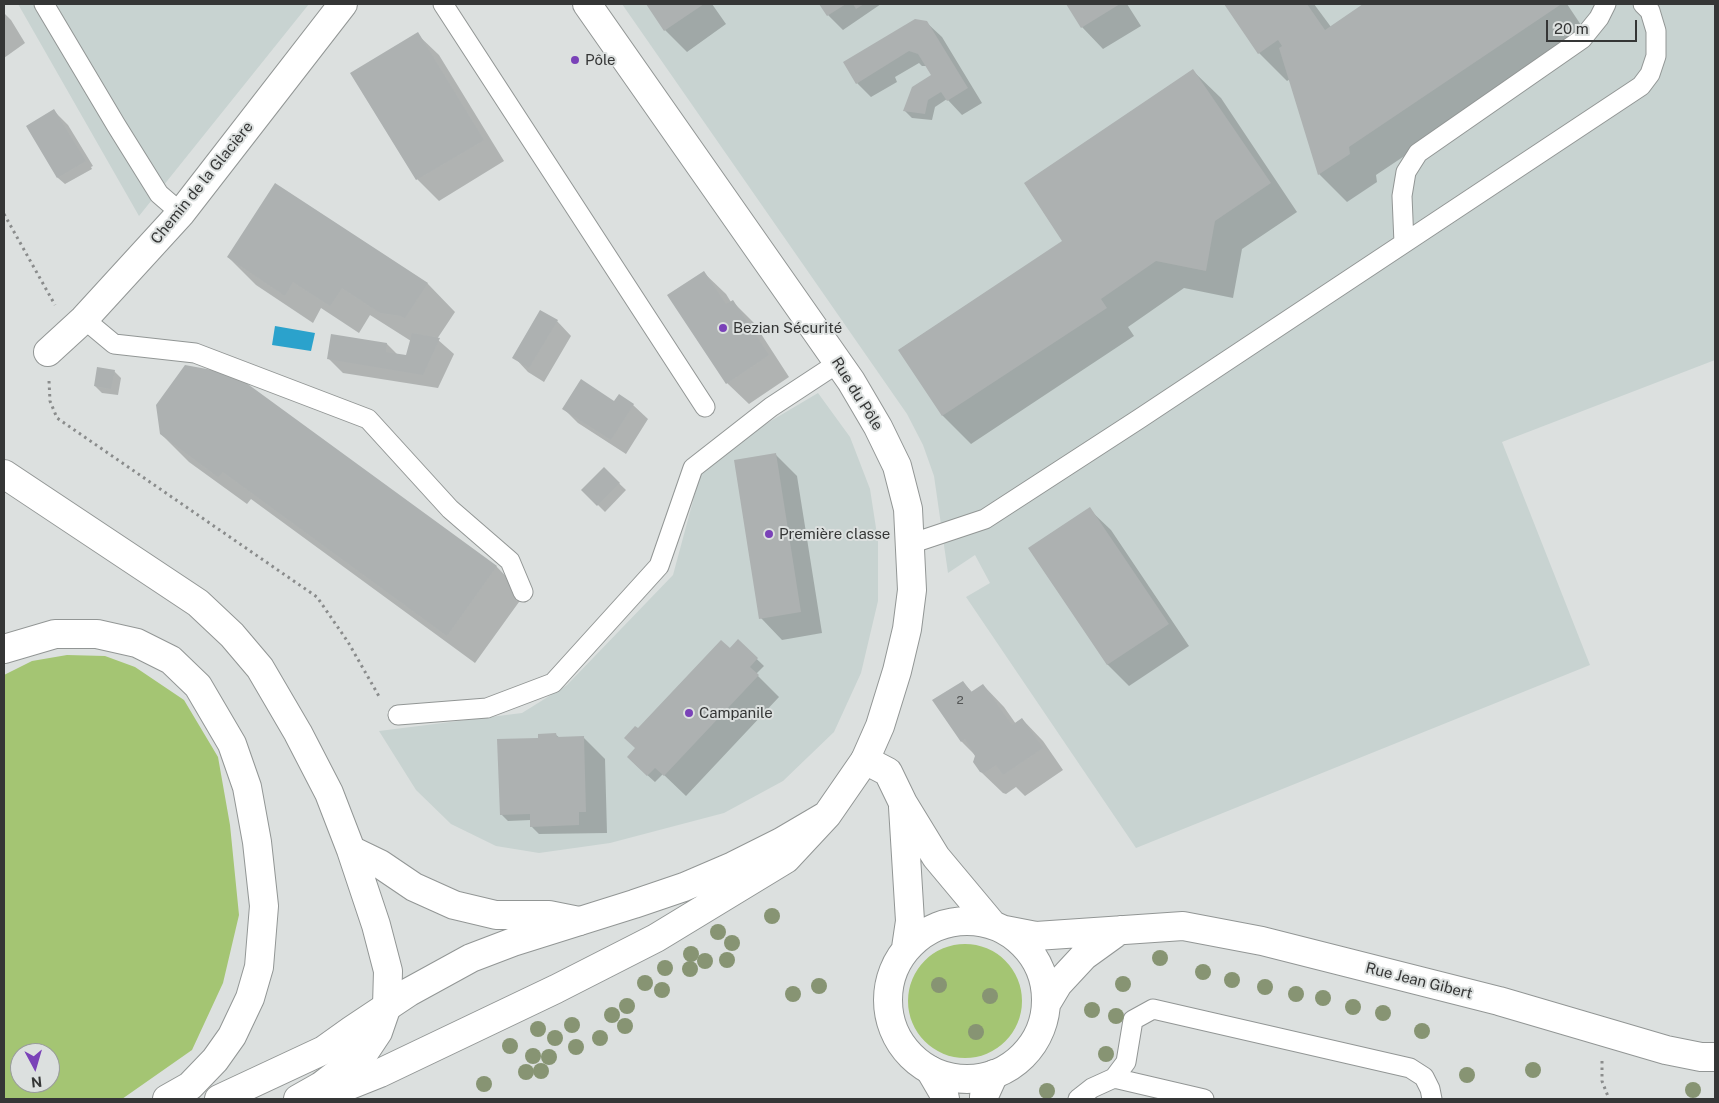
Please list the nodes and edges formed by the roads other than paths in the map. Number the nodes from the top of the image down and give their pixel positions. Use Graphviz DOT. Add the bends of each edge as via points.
graph roads {
  1 [pos="44,4"];
  2 [pos="343,4"];
  3 [pos="443,4"];
  4 [pos="587,4"];
  5 [pos="1606,4"];
  6 [pos="1643,4"];
  7 [pos="182,213"];
  8 [pos="1404,243"];
  9 [pos="84,319"];
  10 [pos="48,352"];
  11 [pos="838,363"];
  12 [pos="705,407"];
  13 [pos="4,474"];
  14 [pos="910,544"];
  15 [pos="523,592"];
  16 [pos="4,649"];
  17 [pos="398,715"];
  18 [pos="866,760"];
  19 [pos="903,803"];
  20 [pos="827,815"];
  21 [pos="352,850"];
  22 [pos="579,921"];
  23 [pos="998,927"];
  24 [pos="1120,930"];
  25 [pos="906,948"];
  26 [pos="1046,1004"];
  27 [pos="387,1006"];
  28 [pos="1715,1058"];
  29 [pos="930,1070"];
  30 [pos="994,1074"];
  31 [pos="1114,1078"];
  32 [pos="168,1099"];
  33 [pos="219,1099"];
  34 [pos="298,1099"];
  35 [pos="315,1099"];
  36 [pos="945,1099"];
  37 [pos="984,1099"];
  38 [pos="1078,1099"];
  39 [pos="1204,1099"];
  40 [pos="1432,1099"];
  1 -- 7 [label="lane" via="159,194"];
  2 -- 7 [label="main road, Chemin de la Glacière"];
  3 -- 12 [label="lane"];
  4 -- 11 [label="main road, Rue du Pôle"];
  5 -- 8 [label="lane" via="1582,39 1418,153 1406,172 1402,196"];
  6 -- 8 [label="lane" via="1650,11 1656,31 1656,56 1650,74 1641,86"];
  7 -- 9 [label="main road, Chemin de la Glacière"];
  8 -- 14 [label="lane" via="985,519"];
  9 -- 10 [label="main road, Chemin de la Glacière"];
  9 -- 15 [label="lane" via="114,344 195,353 368,419 450,509 510,562"];
  11 -- 14 [label="main road, Rue du Pôle" via="878,427 897,466 908,509"];
  11 -- 17 [label="lane" via="771,407 693,468 659,566 553,682 487,708"];
  13 -- 21 [label="main road" via="198,603 232,635 260,668 298,733 329,793"];
  14 -- 18 [label="main road, Rue du Pôle" via="912,590 907,629 897,672"];
  16 -- 32 [label="main road" via="55,634 97,634 136,643 171,660 198,686 232,744 247,787 257,842 264,906 259,967 250,998 232,1036 190,1086"];
  18 -- 19 [label="main road" via="888,772"];
  18 -- 20 [label="main road, Rue du Pôle"];
  19 -- 23 [label="main road" via="936,857"];
  19 -- 25 [label="main road" via="910,921"];
  20 -- 22 [label="main road" via="733,866 676,890"];
  20 -- 35 [label="main road, Rue du Pôle" via="786,859 656,938 380,1073"];
  21 -- 22 [label="main road" via="414,887 454,905 496,915 548,915"];
  21 -- 27 [label="main road" via="388,970"];
  22 -- 27 [label="main road" via="471,958"];
  23 -- 24 [label="main road, Rue Jean Gibert" via="1036,936"];
  23 -- 25 [label="main road" via="969,920 945,923 924,932"];
  23 -- 26 [label="main road" via="1023,943 1036,960 1044,982"];
  24 -- 26 [label="main road" via="1084,956 1058,984"];
  24 -- 28 [label="main road, Rue Jean Gibert" via="1183,926 1262,941 1499,1001 1666,1050"];
  25 -- 29 [label="main road" via="895,965 889,985 890,1018 900,1043 914,1059"];
  26 -- 30 [label="main road" via="1036,1039 1025,1054"];
  27 -- 33 [label="main road" via="324,1050"];
  27 -- 34 [label="main road" via="378,1032 364,1053"];
  29 -- 30 [label="main road" via="962,1079"];
  29 -- 36 [label="main road"];
  30 -- 37 [label="main road"];
  31 -- 38 [label="lane"];
  31 -- 39 [label="lane"];
  31 -- 40 [label="lane" via="1126,1062 1133,1020 1153,1009 1410,1068 1424,1077"];
}
